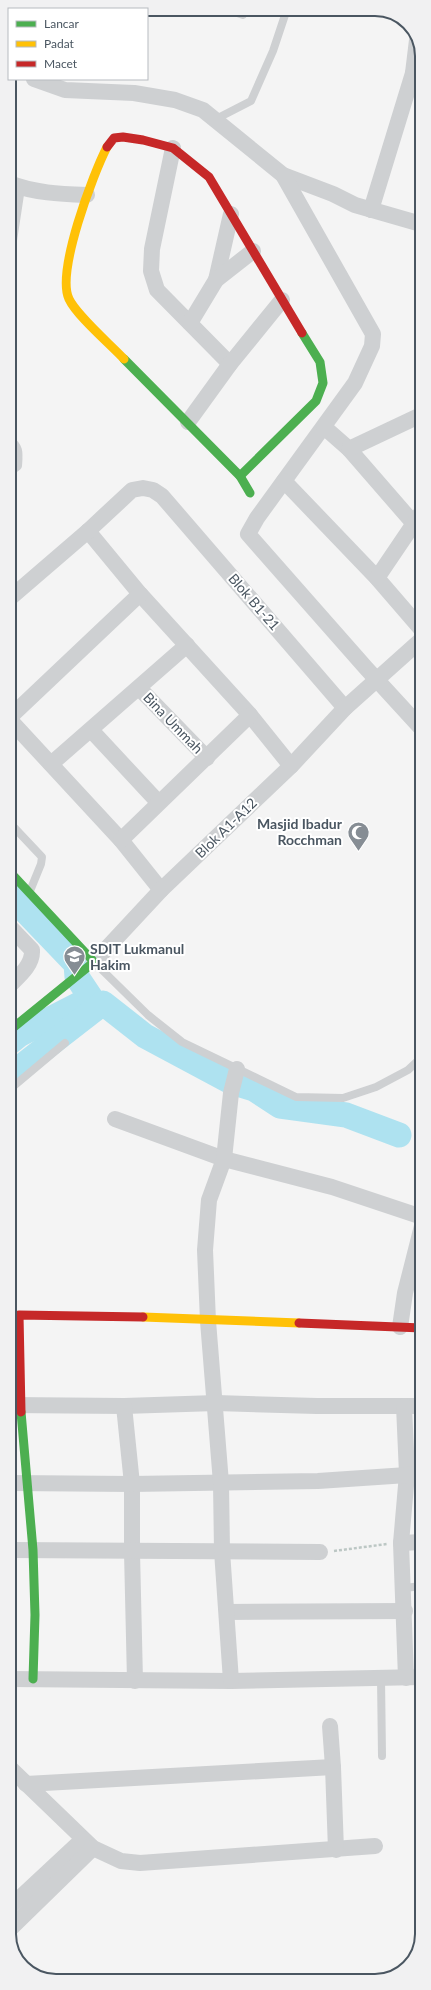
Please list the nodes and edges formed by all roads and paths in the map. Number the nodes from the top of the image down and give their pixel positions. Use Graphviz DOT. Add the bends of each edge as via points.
graph roads {
  1 [pos="285,16"];
  2 [pos="37,80"];
  3 [pos="415,80"];
  4 [pos="214,120"];
  5 [pos="173,148"];
  6 [pos="283,175"];
  7 [pos="16,185"];
  8 [pos="87,195"];
  9 [pos="371,210"];
  10 [pos="231,214"];
  11 [pos="415,222"];
  12 [pos="253,251"];
  13 [pos="216,280"];
  14 [pos="282,300"];
  15 [pos="190,323"];
  16 [pos="230,364"];
  17 [pos="415,418"];
  18 [pos="188,422"];
  19 [pos="324,427"];
  20 [pos="16,445"];
  21 [pos="349,449"];
  22 [pos="16,468"];
  23 [pos="240,476"];
  24 [pos="284,481"];
  25 [pos="250,493"];
  26 [pos="415,516"];
  27 [pos="415,523"];
  28 [pos="88,531"];
  29 [pos="377,578"];
  30 [pos="16,593"];
  31 [pos="140,594"];
  32 [pos="415,622"];
  33 [pos="415,645"];
  34 [pos="187,646"];
  35 [pos="377,679"];
  36 [pos="139,688"];
  37 [pos="345,708"];
  38 [pos="16,711"];
  39 [pos="250,715"];
  40 [pos="415,721"];
  41 [pos="16,726"];
  42 [pos="91,730"];
  43 [pos="207,758"];
  44 [pos="51,764"];
  45 [pos="291,766"];
  46 [pos="158,802"];
  47 [pos="16,829"];
  48 [pos="121,840"];
  49 [pos="16,878"];
  50 [pos="161,890"];
  51 [pos="30,893"];
  52 [pos="16,933"];
  53 [pos="94,962"];
  54 [pos="16,979"];
  55 [pos="16,1025"];
  56 [pos="65,1043"];
  57 [pos="415,1064"];
  58 [pos="234,1080"];
  59 [pos="16,1085"];
  60 [pos="115,1119"];
  61 [pos="224,1159"];
  62 [pos="415,1215"];
  63 [pos="415,1254"];
  64 [pos="208,1321"];
  65 [pos="400,1326"];
  66 [pos="415,1327"];
  67 [pos="16,1382"];
  68 [pos="216,1403"];
  69 [pos="16,1405"];
  70 [pos="124,1406"];
  71 [pos="404,1406"];
  72 [pos="415,1406"];
  73 [pos="16,1411"];
  74 [pos="414,1474"];
  75 [pos="16,1483"];
  76 [pos="28,1483"];
  77 [pos="221,1483"];
  78 [pos="132,1484"];
  79 [pos="415,1542"];
  80 [pos="401,1543"];
  81 [pos="16,1550"];
  82 [pos="34,1550"];
  83 [pos="222,1551"];
  84 [pos="132,1552"];
  85 [pos="320,1552"];
  86 [pos="415,1587"];
  87 [pos="404,1588"];
  88 [pos="405,1611"];
  89 [pos="227,1612"];
  90 [pos="414,1677"];
  91 [pos="381,1678"];
  92 [pos="16,1679"];
  93 [pos="33,1679"];
  94 [pos="135,1681"];
  95 [pos="231,1681"];
  96 [pos="330,1726"];
  97 [pos="382,1756"];
  98 [pos="333,1767"];
  99 [pos="16,1774"];
  100 [pos="26,1784"];
  101 [pos="88,1844"];
  102 [pos="375,1846"];
  103 [pos="336,1850"];
  104 [pos="16,1902"];
  105 [pos="16,1922"];
  1 -- 4 [label="lane" via="273,51 251,101"];
  2 -- 4 [label="street" via="66,90 134,93 176,100 203,110"];
  3 -- 9 [label="street"];
  4 -- 6 [label="street"];
  5 -- 8 [label="street" via="143,140 114,138 105,148"];
  5 -- 10 [label="street" via="209,177"];
  5 -- 15 [label="street" via="152,248 151,271 157,290"];
  6 -- 9 [label="street"];
  6 -- 19 [label="street" via="373,334 372,346 363,368"];
  7 -- 8 [label="street" via="48,193"];
  8 -- 18 [label="street" via="66,280 68,300"];
  9 -- 11 [label="street"];
  10 -- 12 [label="street"];
  10 -- 13 [label="street"];
  12 -- 13 [label="street"];
  12 -- 14 [label="street"];
  13 -- 15 [label="street"];
  14 -- 16 [label="street"];
  14 -- 23 [label="street" via="320,362 323,383 316,401"];
  15 -- 16 [label="street"];
  16 -- 18 [label="street"];
  17 -- 21 [label="street"];
  18 -- 23 [label="street"];
  19 -- 21 [label="street"];
  19 -- 24 [label="street"];
  20 -- 22 [label="lane" via="20,451"];
  21 -- 26 [label="street"];
  23 -- 25 [label="street"];
  24 -- 29 [label="street"];
  24 -- 35 [label="street" via="248,534"];
  27 -- 29 [label="street"];
  28 -- 30 [label="street"];
  28 -- 31 [label="street"];
  28 -- 37 [label="street, Blok B1-21" via="132,490 143,488 153,490 162,496"];
  29 -- 32 [label="street"];
  31 -- 34 [label="street"];
  31 -- 38 [label="street"];
  33 -- 35 [label="street, Blok A1-A12"];
  34 -- 36 [label="street"];
  34 -- 39 [label="street"];
  35 -- 37 [label="street, Blok A1-A12"];
  35 -- 40 [label="street"];
  36 -- 42 [label="street"];
  36 -- 43 [label="street, Bina Ummah"];
  37 -- 45 [label="street, Blok A1-A12"];
  39 -- 43 [label="street"];
  39 -- 45 [label="street"];
  41 -- 44 [label="street"];
  42 -- 44 [label="street"];
  42 -- 46 [label="street"];
  43 -- 46 [label="street"];
  44 -- 48 [label="street"];
  45 -- 50 [label="street, Blok A1-A12"];
  46 -- 48 [label="street"];
  47 -- 51 [label="lane" via="42,857"];
  48 -- 50 [label="street"];
  49 -- 51 [label="street"];
  50 -- 53 [label="street, Blok A1-A12"];
  51 -- 53 [label="street"];
  52 -- 54 [label="street" via="32,950 27,967"];
  53 -- 55 [label="street"];
  53 -- 58 [label="lane" via="148,1015"];
  56 -- 59 [label="lane"];
  57 -- 58 [label="lane" via="376,1087 342,1098 296,1097"];
  58 -- 61 [label="street"];
  60 -- 61 [label="street"];
  61 -- 62 [label="street" via="332,1187"];
  61 -- 64 [label="street" via="209,1200 205,1250"];
  63 -- 65 [label="street"];
  64 -- 65 [label="street"];
  64 -- 67 [label="street" via="119,1316 19,1315"];
  64 -- 68 [label="street"];
  65 -- 66 [label="street"];
  68 -- 70 [label="street"];
  68 -- 71 [label="street"];
  68 -- 77 [label="street"];
  69 -- 70 [label="street"];
  70 -- 78 [label="street"];
  71 -- 72 [label="street"];
  71 -- 74 [label="street"];
  73 -- 76 [label="street"];
  74 -- 77 [label="street" via="318,1481"];
  74 -- 80 [label="street"];
  75 -- 76 [label="street"];
  76 -- 78 [label="street"];
  76 -- 82 [label="street"];
  77 -- 78 [label="street"];
  77 -- 83 [label="street"];
  78 -- 84 [label="street"];
  79 -- 80 [label="street"];
  80 -- 85 [label="path"];
  80 -- 87 [label="street"];
  81 -- 82 [label="street"];
  82 -- 84 [label="street"];
  82 -- 93 [label="street"];
  83 -- 84 [label="street"];
  83 -- 85 [label="street"];
  83 -- 89 [label="street"];
  84 -- 94 [label="street"];
  86 -- 87 [label="lane"];
  87 -- 88 [label="street"];
  88 -- 89 [label="street"];
  88 -- 90 [label="street"];
  89 -- 95 [label="street"];
  90 -- 91 [label="street"];
  91 -- 95 [label="street"];
  91 -- 97 [label="lane"];
  92 -- 93 [label="street"];
  93 -- 94 [label="street"];
  94 -- 95 [label="street"];
  96 -- 98 [label="street"];
  98 -- 100 [label="street"];
  98 -- 103 [label="street"];
  99 -- 100 [label="street"];
  100 -- 101 [label="street"];
  101 -- 103 [label="street" via="121,1861 140,1864"];
  101 -- 104 [label="street"];
  101 -- 105 [label="street"];
  102 -- 103 [label="street"];
}
